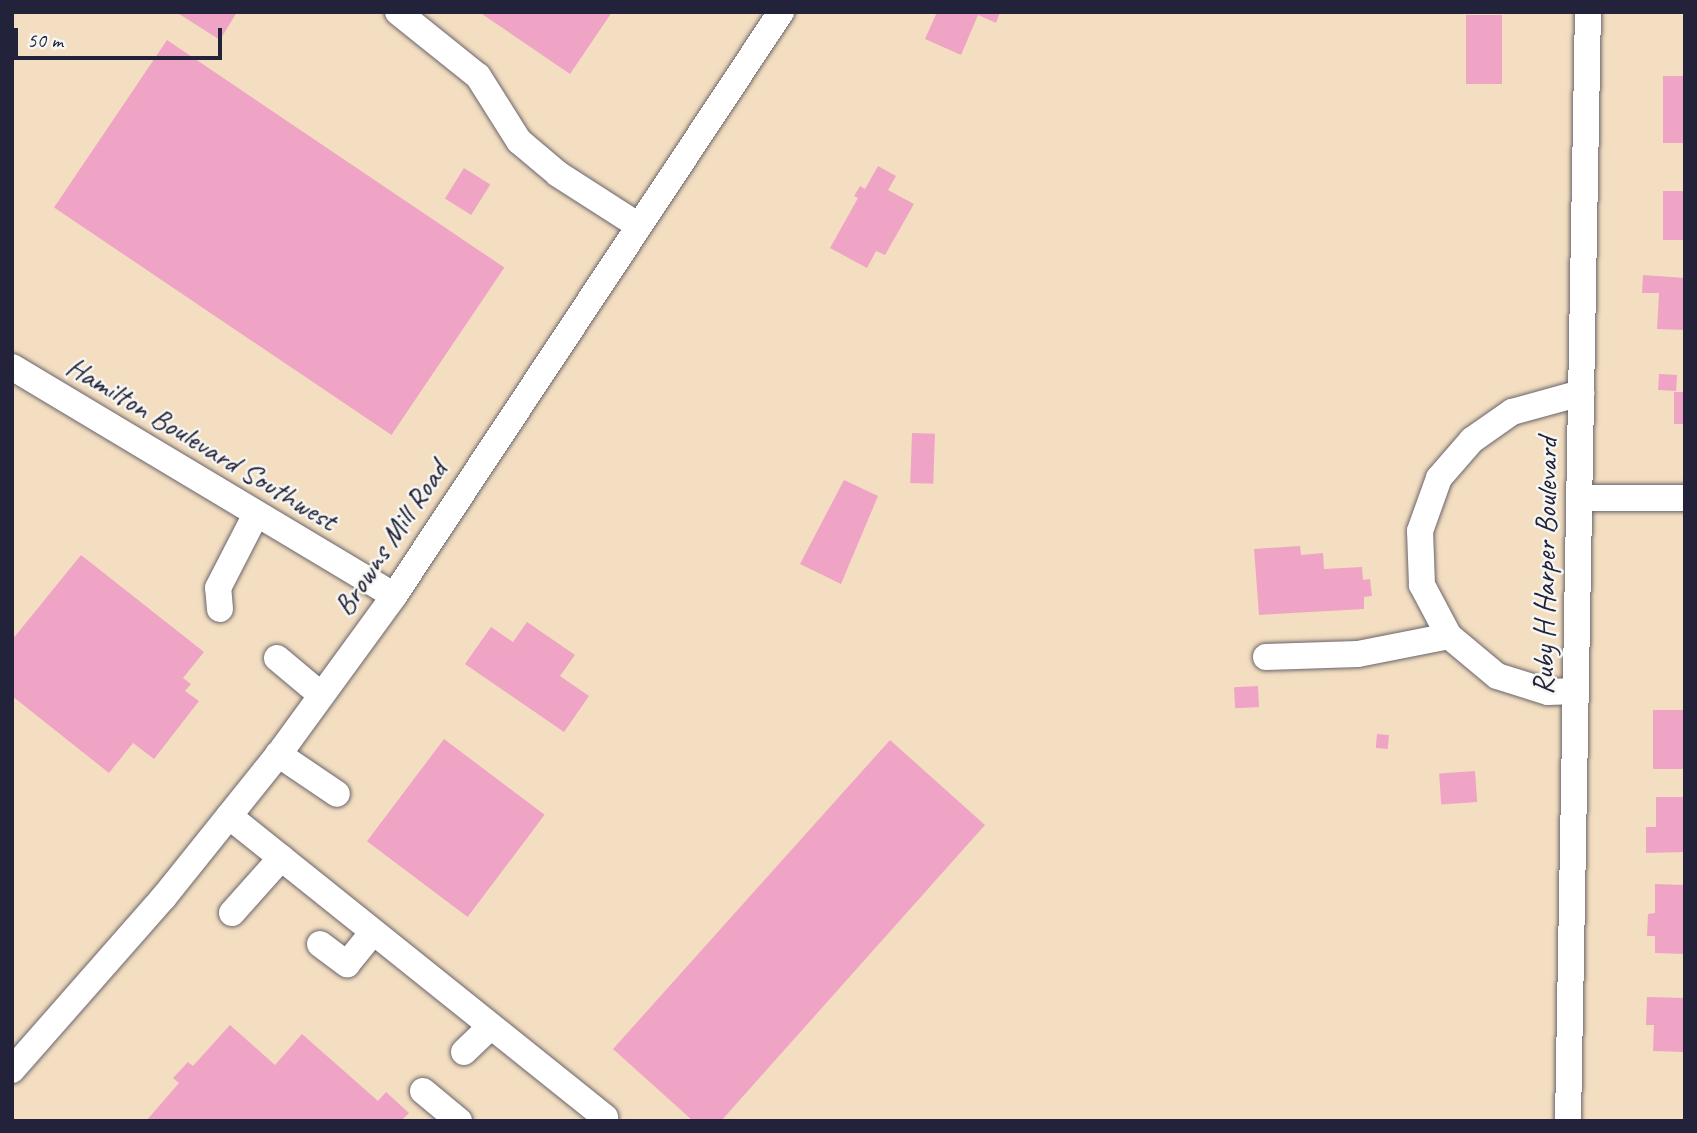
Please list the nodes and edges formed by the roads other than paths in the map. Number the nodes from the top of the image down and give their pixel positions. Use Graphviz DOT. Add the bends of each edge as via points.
graph roads {
  1 [pos="398,12"];
  2 [pos="780,12"];
  3 [pos="1588,12"];
  4 [pos="639,226"];
  5 [pos="15,376"];
  6 [pos="1581,393"];
  7 [pos="1579,498"];
  8 [pos="1685,498"];
  9 [pos="255,516"];
  10 [pos="394,596"];
  11 [pos="220,609"];
  12 [pos="1449,636"];
  13 [pos="1266,657"];
  14 [pos="277,658"];
  15 [pos="1576,691"];
  16 [pos="320,694"];
  17 [pos="278,754"];
  18 [pos="337,794"];
  19 [pos="229,816"];
  20 [pos="281,858"];
  21 [pos="232,913"];
  22 [pos="373,932"];
  23 [pos="320,944"];
  24 [pos="491,1026"];
  25 [pos="464,1052"];
  26 [pos="12,1070"];
  27 [pos="423,1091"];
  28 [pos="605,1118"];
  29 [pos="459,1121"];
  30 [pos="1568,1121"];
  1 -- 4 [label="street" via="478,76 519,141 558,174"];
  2 -- 4 [label="street, Browns Mill Road"];
  3 -- 6 [label="street, Ruby H Harper Boulevard"];
  4 -- 10 [label="street, Browns Mill Road"];
  5 -- 9 [label="street, Hamilton Boulevard Southwest"];
  6 -- 7 [label="street, Ruby H Harper Boulevard"];
  6 -- 12 [label="street" via="1512,412 1472,440 1439,478 1420,531 1422,585"];
  7 -- 8 [label="street"];
  7 -- 15 [label="street, Ruby H Harper Boulevard"];
  9 -- 10 [label="street, Hamilton Boulevard Southwest"];
  9 -- 11 [label="street" via="218,588"];
  10 -- 16 [label="street, Browns Mill Road"];
  12 -- 13 [label="street" via="1358,654"];
  12 -- 15 [label="street" via="1497,676 1548,692"];
  14 -- 16 [label="street"];
  15 -- 30 [label="street, Ruby H Harper Boulevard"];
  16 -- 17 [label="street, Browns Mill Road"];
  17 -- 18 [label="street"];
  17 -- 19 [label="street, Browns Mill Road"];
  19 -- 20 [label="street"];
  19 -- 26 [label="street, Browns Mill Road"];
  20 -- 21 [label="street"];
  20 -- 22 [label="street"];
  22 -- 23 [label="street" via="347,964"];
  22 -- 24 [label="street"];
  24 -- 25 [label="street"];
  24 -- 28 [label="street"];
  27 -- 29 [label="street"];
}
